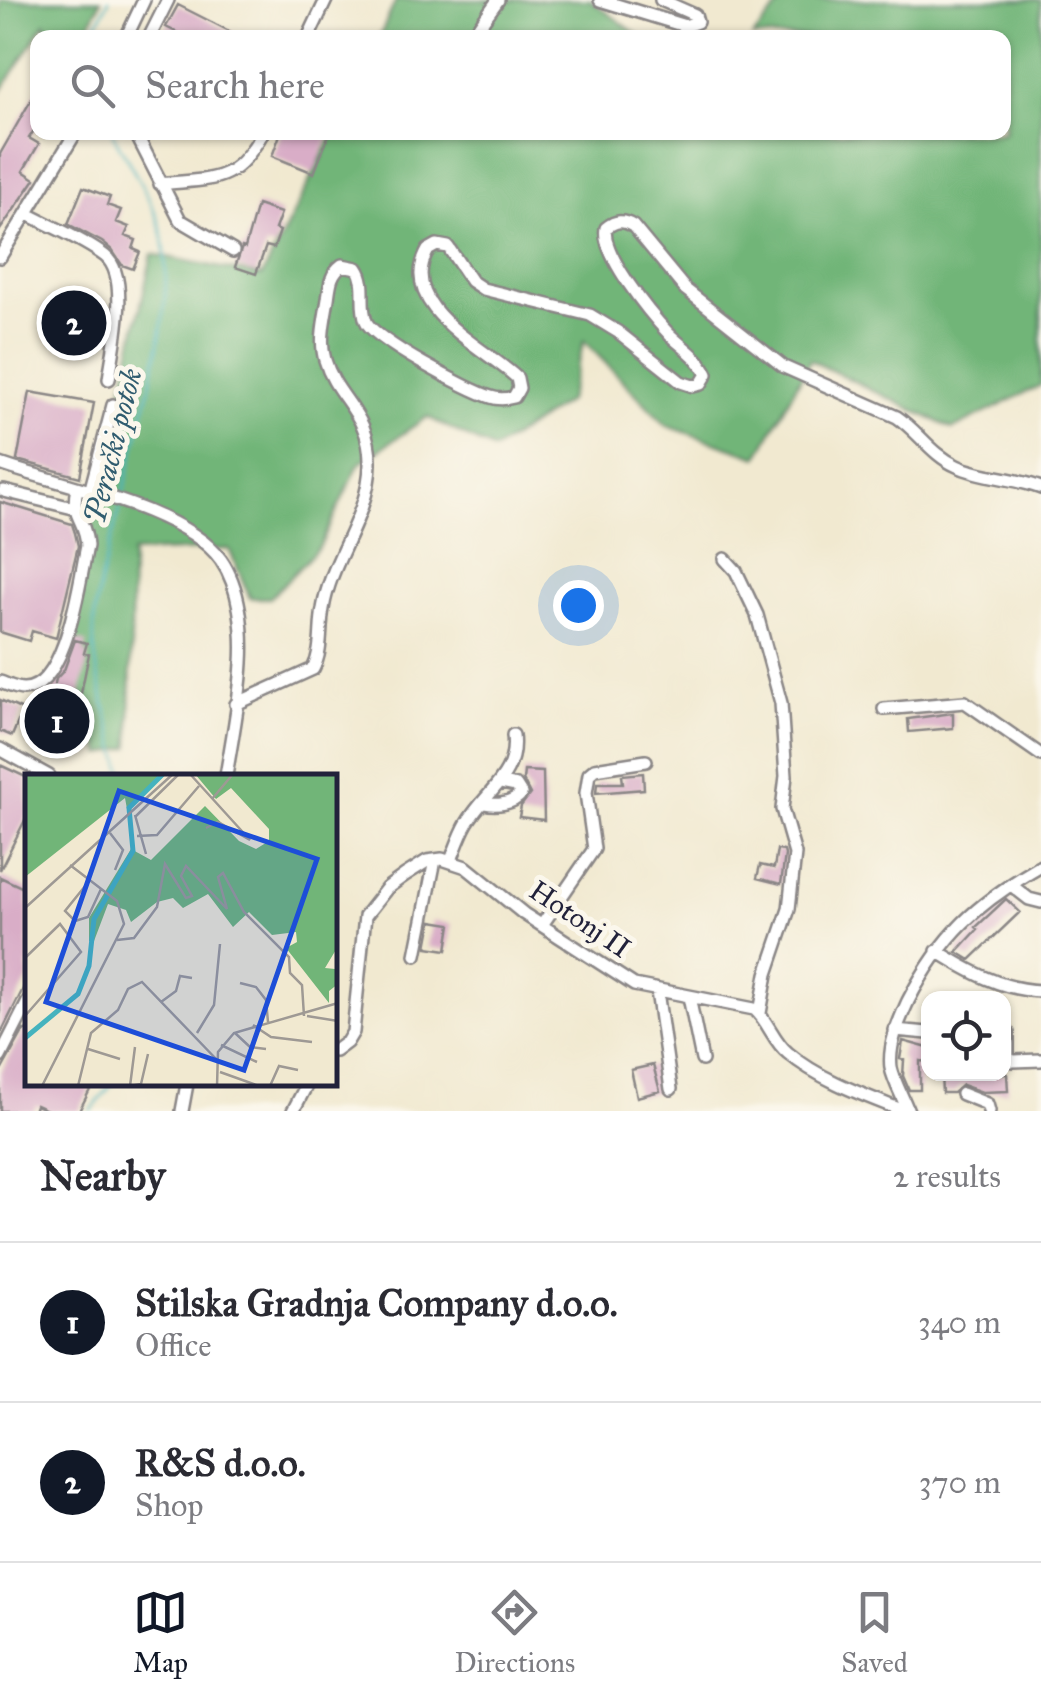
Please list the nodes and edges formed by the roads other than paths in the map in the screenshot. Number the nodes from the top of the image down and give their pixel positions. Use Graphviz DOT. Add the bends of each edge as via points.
graph roads {
  1 [pos="144,0"];
  2 [pos="168,0"];
  3 [pos="326,0"];
  4 [pos="498,0"];
  5 [pos="600,0"];
  6 [pos="661,0"];
  7 [pos="130,30"];
  8 [pos="154,30"];
  9 [pos="312,30"];
  10 [pos="476,30"];
  11 [pos="71,140"];
  12 [pos="139,140"];
  13 [pos="258,140"];
  14 [pos="160,184"];
  15 [pos="28,214"];
  16 [pos="232,251"];
  17 [pos="0,257"];
  18 [pos="109,379"];
  19 [pos="113,404"];
  20 [pos="6,466"];
  21 [pos="1041,488"];
  22 [pos="2,490"];
  23 [pos="88,491"];
  24 [pos="73,508"];
  25 [pos="726,559"];
  26 [pos="0,682"];
  27 [pos="236,704"];
  28 [pos="884,709"];
  29 [pos="513,735"];
  30 [pos="0,749"];
  31 [pos="1041,755"];
  32 [pos="646,761"];
  33 [pos="45,774"];
  34 [pos="226,774"];
  35 [pos="502,783"];
  36 [pos="484,803"];
  37 [pos="435,860"];
  38 [pos="451,860"];
  39 [pos="1041,866"];
  40 [pos="1012,885"];
  41 [pos="1041,902"];
  42 [pos="542,925"];
  43 [pos="937,950"];
  44 [pos="416,955"];
  45 [pos="657,991"];
  46 [pos="1041,991"];
  47 [pos="689,997"];
  48 [pos="25,1008"];
  49 [pos="760,1013"];
  50 [pos="896,1030"];
  51 [pos="921,1032"];
  52 [pos="338,1050"];
  53 [pos="0,1057"];
  54 [pos="702,1060"];
  55 [pos="1011,1060"];
  56 [pos="1041,1060"];
  57 [pos="187,1086"];
  58 [pos="305,1086"];
  59 [pos="672,1088"];
  60 [pos="962,1094"];
  61 [pos="182,1111"];
  62 [pos="293,1111"];
  63 [pos="906,1111"];
  64 [pos="989,1111"];
  1 -- 7 [label="street"];
  2 -- 8 [label="street"];
  3 -- 9 [label="street"];
  4 -- 10 [label="street"];
  5 -- 6 [label="street" via="686,26 697,22"];
  11 -- 15 [label="street"];
  12 -- 14 [label="street"];
  13 -- 14 [label="street" via="228,175"];
  14 -- 16 [label="street" via="180,220"];
  15 -- 17 [label="street"];
  15 -- 18 [label="street" via="107,257 116,272"];
  19 -- 23 [label="street"];
  20 -- 22 [label="street"];
  20 -- 23 [label="street"];
  21 -- 27 [label="street" via="958,467 897,417 784,367 685,288 624,221 606,228 606,245 660,324 702,364 701,384 681,382 590,315 482,289 448,247 438,245 421,265 429,302 446,324 518,378 514,397 490,397 373,333 362,276 358,268 342,265 330,280 322,348 366,436 368,486 330,578 313,669"];
  22 -- 24 [label="street"];
  23 -- 24 [label="street"];
  23 -- 27 [label="street" via="150,513 207,544 232,579 242,662"];
  24 -- 26 [label="street" via="87,546 64,646 46,678 33,686"];
  25 -- 49 [label="street" via="757,615 781,704 782,809 795,854 789,909"];
  27 -- 34 [label="street"];
  28 -- 31 [label="street" via="965,702"];
  29 -- 35 [label="street" via="513,759"];
  30 -- 33 [label="street"];
  32 -- 42 [label="street" via="589,774 594,848"];
  35 -- 36 [label="street"];
  35 -- 36 [label="street" via="521,794 503,804"];
  36 -- 38 [label="street" via="467,822"];
  37 -- 38 [label="street"];
  37 -- 44 [label="street"];
  37 -- 52 [label="street" via="387,888 366,916 353,1032"];
  38 -- 42 [label="street, Hotonj II"];
  39 -- 40 [label="street"];
  40 -- 41 [label="street"];
  40 -- 43 [label="street"];
  42 -- 45 [label="street, Hotonj II" via="634,984"];
  43 -- 46 [label="street" via="982,978"];
  43 -- 50 [label="street"];
  45 -- 47 [label="street, Hotonj II"];
  45 -- 59 [label="street"];
  47 -- 49 [label="street, Hotonj II"];
  47 -- 54 [label="street"];
  48 -- 53 [label="street"];
  49 -- 63 [label="street" via="790,1055"];
  50 -- 51 [label="street"];
  50 -- 63 [label="street" via="891,1067"];
  55 -- 56 [label="street"];
  57 -- 61 [label="street"];
  58 -- 62 [label="street"];
  60 -- 64 [label="street"];
}
